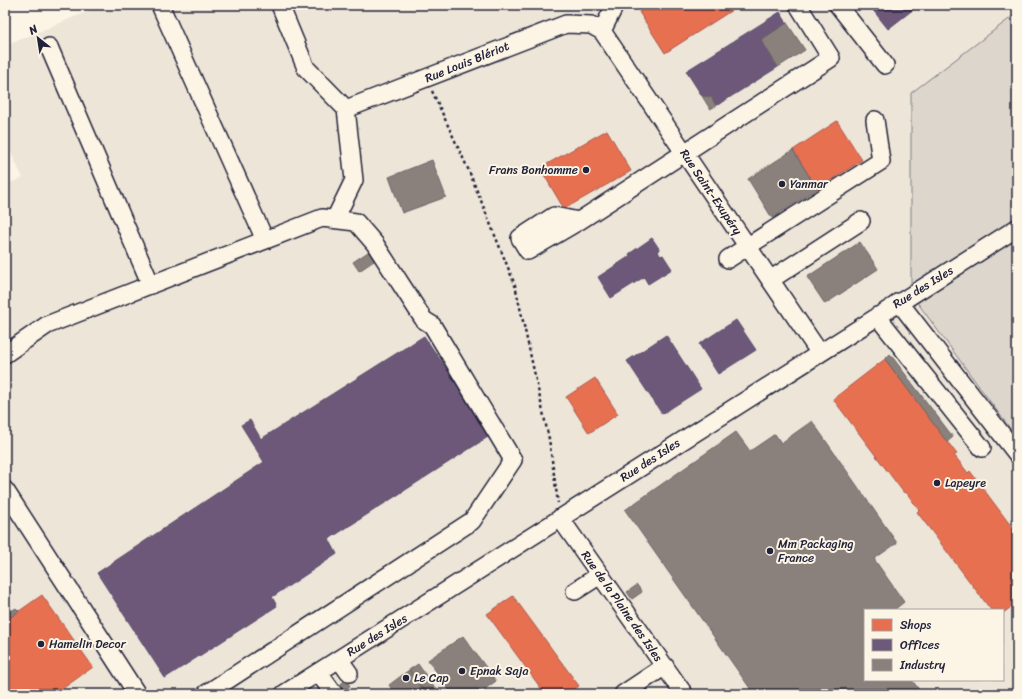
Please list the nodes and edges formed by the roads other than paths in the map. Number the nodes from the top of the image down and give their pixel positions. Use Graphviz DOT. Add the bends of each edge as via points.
graph roads {
  1 [pos="160,5"];
  2 [pos="280,5"];
  3 [pos="615,5"];
  4 [pos="798,5"];
  5 [pos="838,5"];
  6 [pos="596,28"];
  7 [pos="49,47"];
  8 [pos="885,64"];
  9 [pos="346,109"];
  10 [pos="876,120"];
  11 [pos="684,152"];
  12 [pos="334,219"];
  13 [pos="579,221"];
  14 [pos="861,221"];
  15 [pos="1017,228"];
  16 [pos="265,240"];
  17 [pos="747,246"];
  18 [pos="728,259"];
  19 [pos="770,280"];
  20 [pos="151,285"];
  21 [pos="899,302"];
  22 [pos="877,316"];
  23 [pos="819,352"];
  24 [pos="5,354"];
  25 [pos="982,448"];
  26 [pos="1017,454"];
  27 [pos="5,490"];
  28 [pos="560,518"];
  29 [pos="600,575"];
  30 [pos="575,591"];
  31 [pos="339,659"];
  32 [pos="665,666"];
  33 [pos="318,672"];
  34 [pos="348,673"];
  35 [pos="632,691"];
  36 [pos="137,694"];
  37 [pos="206,694"];
  38 [pos="284,694"];
  39 [pos="334,694"];
  40 [pos="684,694"];
  1 -- 16 [label="street"];
  2 -- 9 [label="street" via="306,68"];
  3 -- 6 [label="street"];
  4 -- 11 [label="street" via="831,58"];
  5 -- 8 [label="street"];
  6 -- 9 [label="street, Rue Louis Blériot" via="566,24"];
  6 -- 11 [label="street, Rue Saint-Exupéry"];
  7 -- 20 [label="street"];
  9 -- 12 [label="street" via="354,180"];
  10 -- 17 [label="street" via="880,161"];
  11 -- 13 [label="street"];
  11 -- 17 [label="street, Rue Saint-Exupéry"];
  12 -- 16 [label="street" via="322,218"];
  12 -- 37 [label="street" via="356,222 375,244 424,320 432,325 514,460 472,521"];
  14 -- 19 [label="street"];
  15 -- 21 [label="street, Rue des Isles"];
  16 -- 20 [label="street"];
  17 -- 18 [label="street"];
  17 -- 19 [label="street, Rue Saint-Exupéry"];
  19 -- 23 [label="street, Rue Saint-Exupéry"];
  20 -- 24 [label="street" via="47,325"];
  21 -- 22 [label="street, Rue des Isles"];
  21 -- 26 [label="street"];
  22 -- 23 [label="street, Rue des Isles"];
  22 -- 25 [label="street"];
  23 -- 28 [label="street, Rue des Isles"];
  27 -- 36 [label="street"];
  28 -- 29 [label="street, Rue de la Plaine des Isles"];
  28 -- 31 [label="street, Rue des Isles"];
  29 -- 30 [label="street"];
  29 -- 32 [label="street, Rue de la Plaine des Isles"];
  31 -- 33 [label="street, Rue des Isles"];
  31 -- 34 [label="street"];
  32 -- 35 [label="street"];
  32 -- 40 [label="street, Rue de la Plaine des Isles"];
  33 -- 38 [label="street, Rue des Isles"];
  33 -- 39 [label="street"];
}
